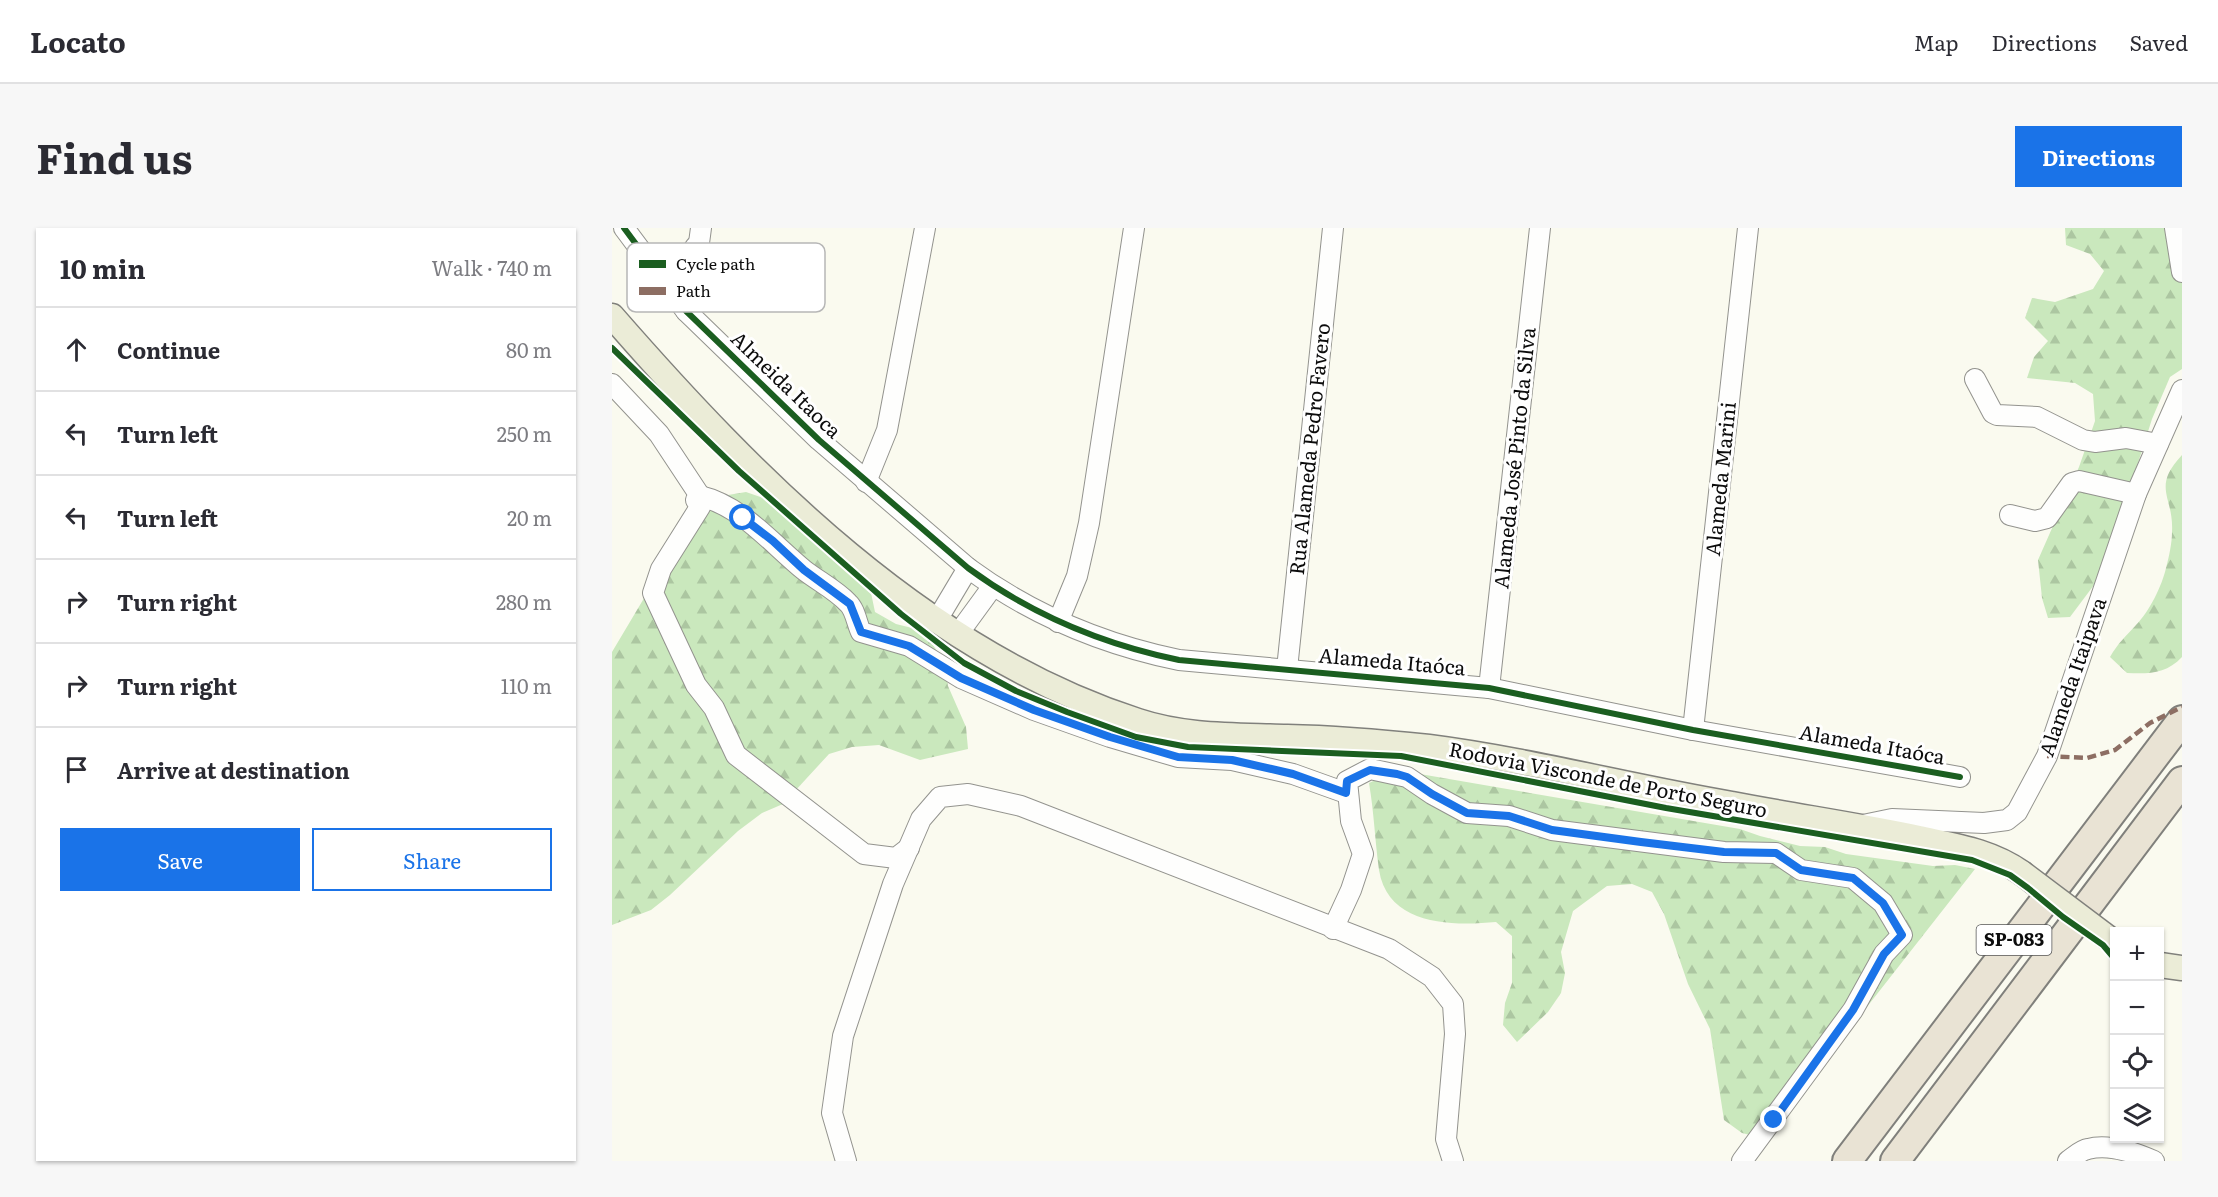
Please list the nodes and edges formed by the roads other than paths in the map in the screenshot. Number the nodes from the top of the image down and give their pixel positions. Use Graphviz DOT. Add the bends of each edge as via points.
graph roads {
  1 [pos="624,228"];
  2 [pos="925,228"];
  3 [pos="1134,228"];
  4 [pos="1333,228"];
  5 [pos="1540,228"];
  6 [pos="1748,228"];
  7 [pos="2175,228"];
  8 [pos="635,243"];
  9 [pos="2182,272"];
  10 [pos="687,312"];
  11 [pos="612,316"];
  12 [pos="1975,379"];
  13 [pos="612,384"];
  14 [pos="2182,390"];
  15 [pos="2158,444"];
  16 [pos="866,482"];
  17 [pos="2136,494"];
  18 [pos="700,496"];
  19 [pos="2010,515"];
  20 [pos="968,568"];
  21 [pos="993,586"];
  22 [pos="937,620"];
  23 [pos="1059,621"];
  24 [pos="958,634"];
  25 [pos="1287,669"];
  26 [pos="1489,688"];
  27 [pos="2182,720"];
  28 [pos="1693,730"];
  29 [pos="1960,777"];
  30 [pos="2182,781"];
  31 [pos="1346,793"];
  32 [pos="1861,825"];
  33 [pos="909,848"];
  34 [pos="1333,929"];
  35 [pos="2110,939"];
  36 [pos="2164,966"];
  37 [pos="2182,968"];
  38 [pos="846,1161"];
  39 [pos="1453,1161"];
  40 [pos="1742,1161"];
  41 [pos="1847,1161"];
  42 [pos="1895,1161"];
  43 [pos="2068,1161"];
  44 [pos="2154,1161"];
  1 -- 8 [label="street, Almeida Itaoca"];
  2 -- 16 [label="street" via="887,430"];
  3 -- 23 [label="street" via="1089,523 1077,576"];
  4 -- 25 [label="street, Rua Alameda Pedro Favero"];
  5 -- 26 [label="street, Alameda José Pinto da Silva"];
  6 -- 28 [label="street, Alameda Marini"];
  7 -- 9 [label="street"];
  10 -- 16 [label="street, Almeida Itaoca"];
  11 -- 22 [label="main road, Rodovia Visconde de Porto Seguro" via="743,456 863,567"];
  12 -- 15 [label="street" via="1997,415 2037,417 2084,441 2126,438"];
  13 -- 18 [label="street" via="659,434"];
  14 -- 15 [label="street, Alameda Itaipava"];
  15 -- 17 [label="street, Alameda Itaipava"];
  16 -- 20 [label="street, Alameda Itaóca"];
  17 -- 19 [label="street" via="2079,481 2067,487 2047,518"];
  17 -- 32 [label="street, Alameda Itaipava" via="2047,756 2017,812 2007,820 1984,823 1892,819"];
  18 -- 31 [label="street" via="713,499 743,518 850,604 861,632 909,646 961,678 1110,737 1178,757 1232,760 1293,774"];
  18 -- 33 [label="street" via="696,500 700,507 661,569 653,593 696,685 714,708 736,755 864,854 896,858"];
  20 -- 21 [label="street, Alameda Itaóca"];
  20 -- 22 [label="street"];
  21 -- 23 [label="street, Alameda Itaóca"];
  21 -- 24 [label="street"];
  22 -- 24 [label="main road, Rodovia Visconde de Porto Seguro"];
  23 -- 25 [label="street, Alameda Itaóca" via="1078,632 1141,652 1179,660"];
  24 -- 32 [label="main road, Rodovia Visconde de Porto Seguro" via="1076,698 1139,722 1170,729 1204,734 1335,738 1431,748"];
  25 -- 26 [label="street, Alameda Itaóca"];
  26 -- 28 [label="street, Alameda Itaóca"];
  27 -- 41 [label="highway, SP-083"];
  28 -- 29 [label="street, Alameda Itaóca"];
  30 -- 42 [label="highway, SP-083"];
  31 -- 34 [label="street" via="1363,855"];
  31 -- 40 [label="street" via="1347,781 1370,770 1397,774 1467,813 1509,816 1552,830 1641,842 1724,852 1776,853 1801,870 1853,878 1883,903 1902,935 1884,954 1853,1010"];
  32 -- 35 [label="main road, Rodovia Visconde de Porto Seguro, bridge" via="1984,852 2004,860"];
  33 -- 34 [label="street" via="921,819 940,797 968,794 1021,806"];
  33 -- 38 [label="street" via="893,884 843,1036 832,1113"];
  34 -- 39 [label="street" via="1389,949 1432,977 1453,1004 1455,1034 1446,1139"];
  36 -- 37 [label="main road"];
  43 -- 44 [label="street" via="2088,1149 2108,1148"];
}
